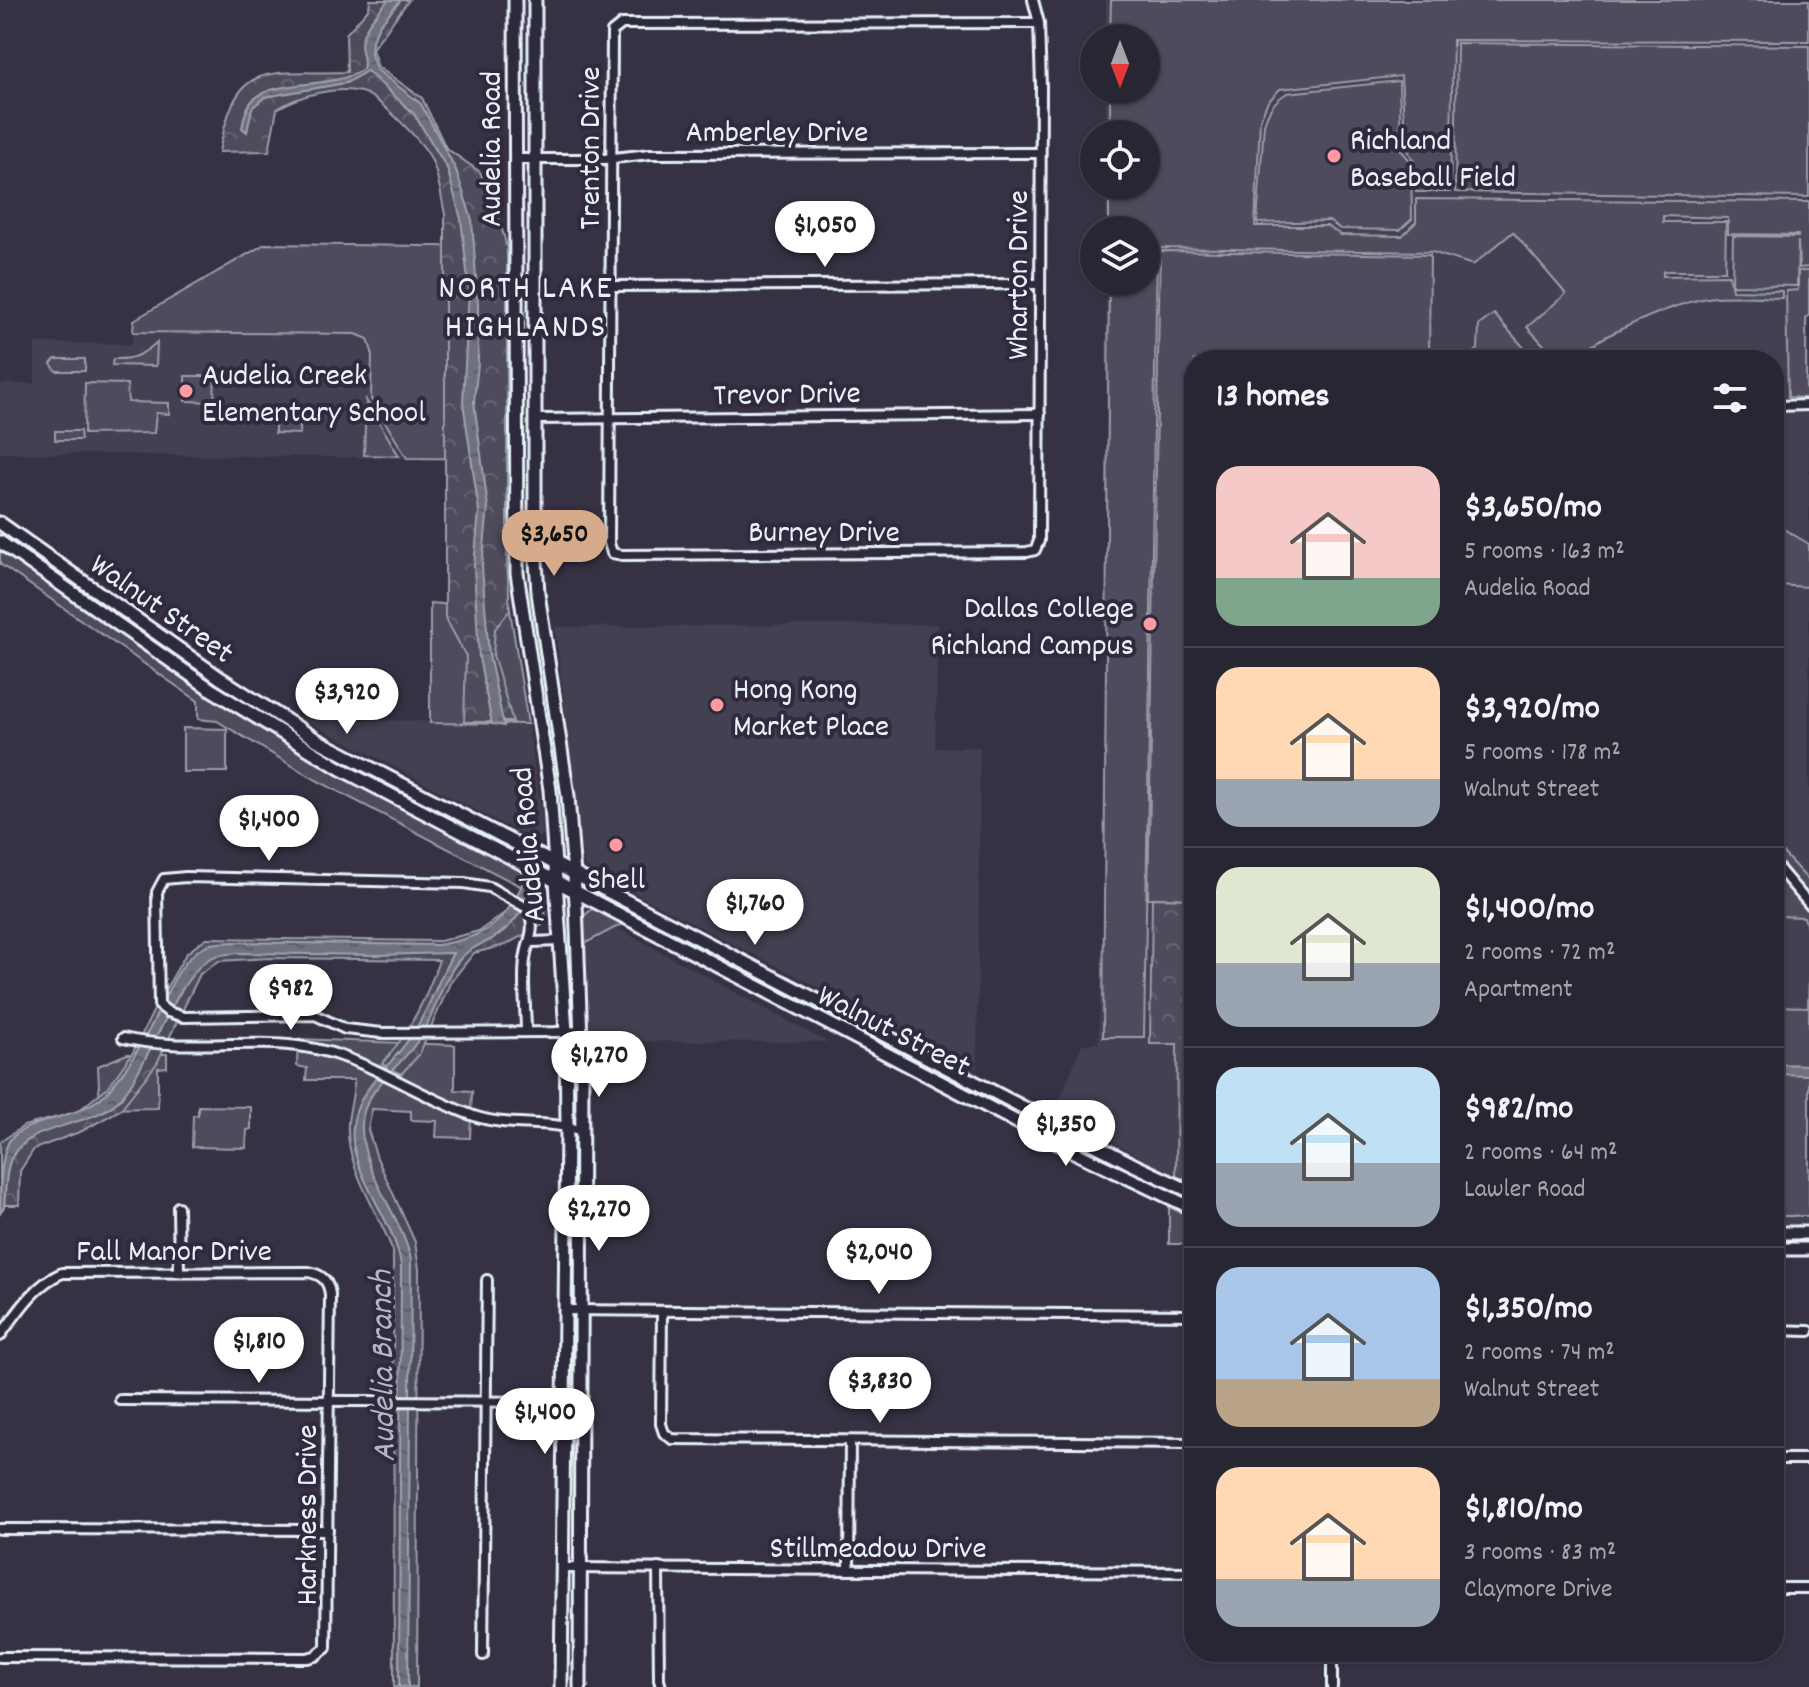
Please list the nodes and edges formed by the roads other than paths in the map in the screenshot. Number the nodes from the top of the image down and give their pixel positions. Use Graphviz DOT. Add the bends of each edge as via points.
graph roads {
  1 [pos="515,0"];
  2 [pos="535,0"];
  3 [pos="1033,0"];
  4 [pos="1039,23"];
  5 [pos="1040,153"];
  6 [pos="612,158"];
  7 [pos="515,159"];
  8 [pos="535,159"];
  9 [pos="515,225"];
  10 [pos="535,225"];
  11 [pos="515,240"];
  12 [pos="535,240"];
  13 [pos="1039,284"];
  14 [pos="611,286"];
  15 [pos="1809,405"];
  16 [pos="1784,406"];
  17 [pos="1040,414"];
  18 [pos="610,418"];
  19 [pos="515,419"];
  20 [pos="535,419"];
  21 [pos="0,523"];
  22 [pos="0,542"];
  23 [pos="1035,550"];
  24 [pos="612,553"];
  25 [pos="544,636"];
  26 [pos="526,637"];
  27 [pos="557,866"];
  28 [pos="575,874"];
  29 [pos="1784,875"];
  30 [pos="557,881"];
  31 [pos="576,891"];
  32 [pos="1809,904"];
  33 [pos="561,941"];
  34 [pos="531,942"];
  35 [pos="829,1005"];
  36 [pos="820,1019"];
  37 [pos="581,1031"];
  38 [pos="524,1032"];
  39 [pos="566,1032"];
  40 [pos="123,1038"];
  41 [pos="964,1076"];
  42 [pos="956,1090"];
  43 [pos="567,1126"];
  44 [pos="582,1131"];
  45 [pos="1080,1155"];
  46 [pos="1134,1165"];
  47 [pos="1184,1188"];
  48 [pos="1184,1204"];
  49 [pos="178,1207"];
  50 [pos="1806,1232"];
  51 [pos="1784,1233"];
  52 [pos="1784,1249"];
  53 [pos="1809,1249"];
  54 [pos="179,1271"];
  55 [pos="326,1280"];
  56 [pos="487,1280"];
  57 [pos="564,1310"];
  58 [pos="581,1311"];
  59 [pos="662,1311"];
  60 [pos="1184,1315"];
  61 [pos="1784,1330"];
  62 [pos="1809,1331"];
  63 [pos="0,1336"];
  64 [pos="120,1400"];
  65 [pos="329,1401"];
  66 [pos="486,1402"];
  67 [pos="563,1402"];
  68 [pos="581,1402"];
  69 [pos="850,1441"];
  70 [pos="1184,1443"];
  71 [pos="1784,1459"];
  72 [pos="1809,1459"];
  73 [pos="0,1529"];
  74 [pos="328,1530"];
  75 [pos="562,1568"];
  76 [pos="658,1568"];
  77 [pos="581,1569"];
  78 [pos="849,1570"];
  79 [pos="1184,1572"];
  80 [pos="1784,1588"];
  81 [pos="1809,1588"];
  82 [pos="483,1655"];
  83 [pos="0,1657"];
  84 [pos="1332,1662"];
  85 [pos="561,1687"];
  86 [pos="580,1687"];
  87 [pos="661,1687"];
  88 [pos="1332,1687"];
  1 -- 7 [label="main road, Audelia Road"];
  2 -- 8 [label="main road, Audelia Road"];
  3 -- 4 [label="street, Wharton Drive"];
  4 -- 5 [label="street, Wharton Drive"];
  4 -- 6 [label="street, Trenton Drive" via="622,24 612,32"];
  5 -- 6 [label="street, Amberley Drive"];
  5 -- 13 [label="street, Wharton Drive"];
  6 -- 8 [label="street, Amberley Drive"];
  6 -- 14 [label="street, Trenton Drive"];
  7 -- 8 [label="street, Amberley Drive"];
  7 -- 9 [label="main road, Audelia Road"];
  8 -- 10 [label="main road, Audelia Road"];
  9 -- 10 [label="main road"];
  9 -- 11 [label="main road, Audelia Road"];
  10 -- 12 [label="main road, Audelia Road"];
  11 -- 12 [label="main road"];
  11 -- 19 [label="main road, Audelia Road"];
  12 -- 20 [label="main road, Audelia Road"];
  13 -- 14 [label="street"];
  13 -- 17 [label="street, Wharton Drive"];
  14 -- 18 [label="street, Trenton Drive"];
  15 -- 16 [label="street"];
  17 -- 18 [label="street, Trevor Drive"];
  17 -- 23 [label="street, Wharton Drive"];
  18 -- 20 [label="street, Trevor Drive"];
  18 -- 24 [label="street, Trenton Drive"];
  19 -- 20 [label="main road"];
  19 -- 26 [label="main road, Audelia Road" via="517,573"];
  20 -- 25 [label="main road, Audelia Road" via="535,555"];
  21 -- 27 [label="main road, Walnut Street" via="305,733"];
  22 -- 30 [label="main road, Walnut Street" via="267,726"];
  23 -- 24 [label="street, Burney Drive"];
  25 -- 26 [label="main road"];
  25 -- 28 [label="main road, Audelia Road"];
  26 -- 27 [label="main road, Audelia Road"];
  27 -- 28 [label="main road, Walnut Street"];
  27 -- 30 [label="main road, Audelia Road"];
  28 -- 31 [label="main road, Audelia Road"];
  28 -- 35 [label="main road, Walnut Street"];
  29 -- 32 [label="street"];
  30 -- 31 [label="main road, Walnut Street"];
  30 -- 33 [label="main road, Audelia Road"];
  31 -- 36 [label="main road, Walnut Street"];
  31 -- 37 [label="main road, Audelia Road"];
  33 -- 34 [label="street"];
  33 -- 39 [label="main road, Audelia Road"];
  34 -- 38 [label="street" via="525,959"];
  34 -- 38 [label="street" via="529,909 489,887 464,883 164,879 157,892 159,1005 182,1016 315,1015 345,1029"];
  35 -- 36 [label="main road"];
  35 -- 41 [label="main road, Walnut Street"];
  36 -- 42 [label="main road, Walnut Street"];
  37 -- 39 [label="street"];
  37 -- 44 [label="main road, Audelia Road"];
  38 -- 39 [label="street"];
  39 -- 43 [label="main road, Audelia Road"];
  40 -- 43 [label="street" via="155,1044 288,1045 339,1056 477,1117"];
  41 -- 42 [label="main road"];
  41 -- 46 [label="main road, Walnut Street"];
  42 -- 45 [label="main road, Walnut Street"];
  43 -- 44 [label="street"];
  43 -- 57 [label="main road, Audelia Road"];
  44 -- 58 [label="main road, Audelia Road"];
  45 -- 46 [label="main road" via="1129,1169"];
  45 -- 48 [label="main road, Walnut Street"];
  46 -- 47 [label="main road, Walnut Street"];
  49 -- 54 [label="street"];
  50 -- 51 [label="main road"];
  52 -- 53 [label="main road"];
  54 -- 55 [label="street, Fall Manor Drive" via="309,1272"];
  54 -- 63 [label="street, Fall Manor Drive" via="62,1273 37,1287"];
  55 -- 65 [label="street, Harkness Drive"];
  56 -- 66 [label="street"];
  57 -- 58 [label="street"];
  57 -- 67 [label="main road, Audelia Road"];
  58 -- 59 [label="street"];
  58 -- 68 [label="main road, Audelia Road"];
  59 -- 60 [label="street"];
  59 -- 69 [label="street" via="661,1424 672,1439"];
  61 -- 62 [label="street"];
  64 -- 65 [label="street"];
  65 -- 66 [label="street"];
  65 -- 74 [label="street, Harkness Drive"];
  66 -- 67 [label="street"];
  66 -- 82 [label="street"];
  67 -- 68 [label="street"];
  67 -- 75 [label="main road, Audelia Road"];
  68 -- 77 [label="main road, Audelia Road"];
  69 -- 70 [label="street"];
  69 -- 78 [label="street"];
  71 -- 72 [label="street"];
  73 -- 74 [label="street"];
  74 -- 83 [label="street, Harkness Drive" via="328,1642 322,1652 307,1658"];
  75 -- 77 [label="street, Stillmeadow Drive"];
  75 -- 85 [label="main road, Audelia Road"];
  76 -- 77 [label="street, Stillmeadow Drive"];
  76 -- 78 [label="street, Stillmeadow Drive"];
  76 -- 87 [label="street"];
  77 -- 86 [label="main road, Audelia Road"];
  78 -- 79 [label="street, Stillmeadow Drive"];
  80 -- 81 [label="street"];
  84 -- 88 [label="street"];
}
